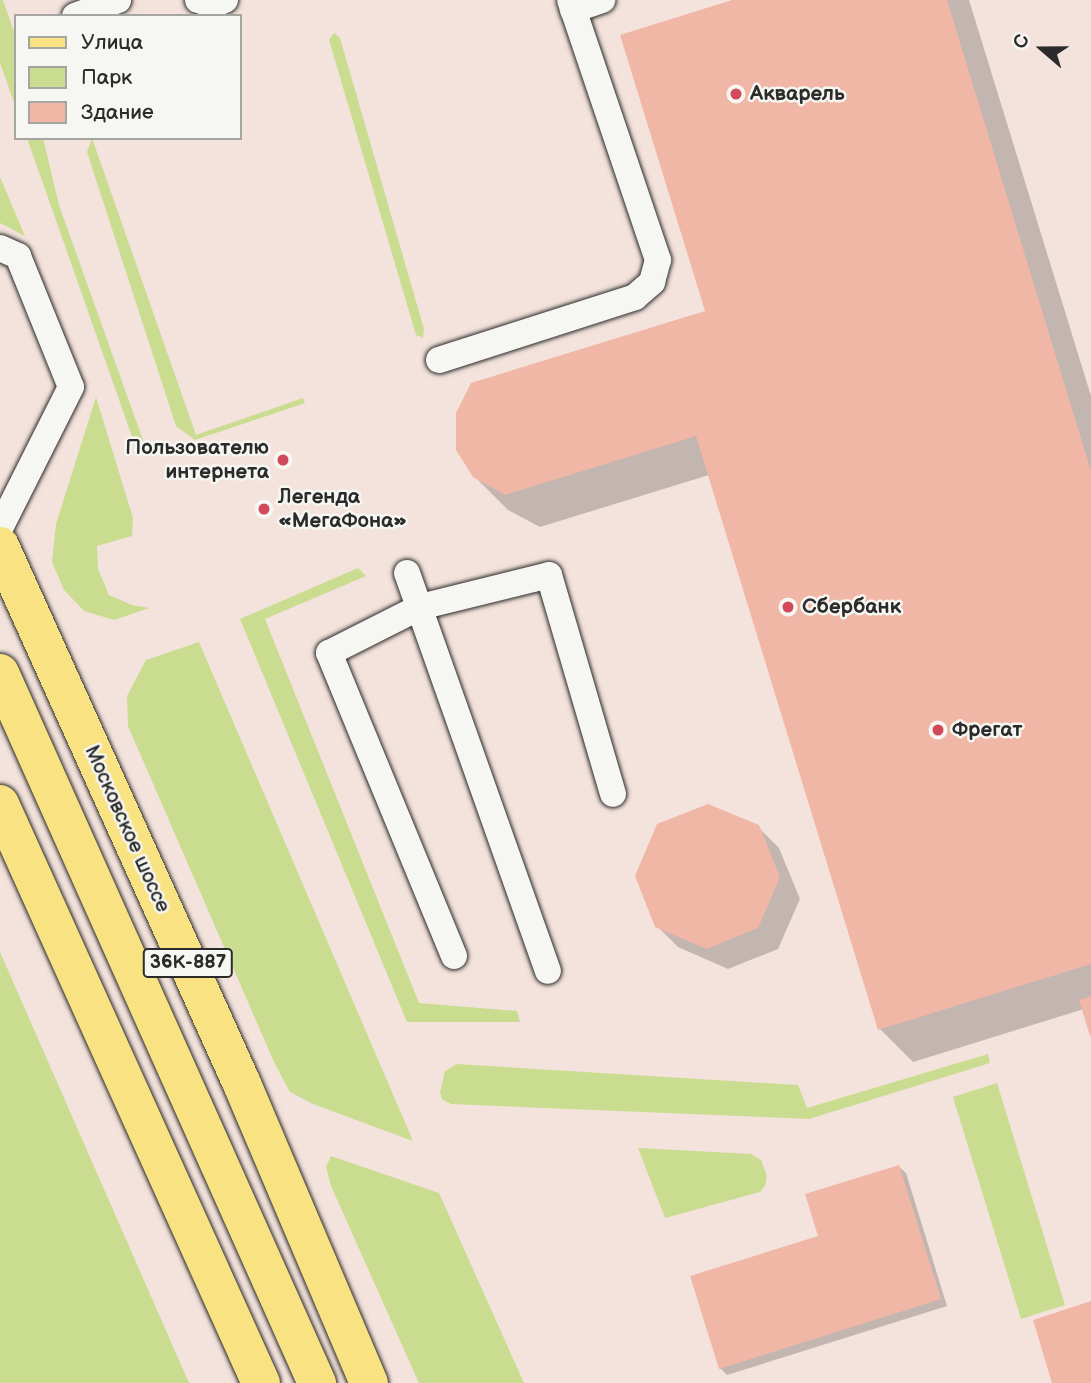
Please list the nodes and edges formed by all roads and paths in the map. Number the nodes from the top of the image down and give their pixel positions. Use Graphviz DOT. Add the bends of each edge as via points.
graph roads {
  1 [pos="118,0"];
  2 [pos="198,0"];
  3 [pos="225,0"];
  4 [pos="602,0"];
  5 [pos="571,5"];
  6 [pos="80,14"];
  7 [pos="0,247"];
  8 [pos="439,360"];
  9 [pos="0,528"];
  10 [pos="0,546"];
  11 [pos="407,573"];
  12 [pos="419,607"];
  13 [pos="0,673"];
  14 [pos="612,794"];
  15 [pos="0,804"];
  16 [pos="454,956"];
  17 [pos="548,971"];
  18 [pos="261,1383"];
  19 [pos="317,1383"];
  20 [pos="369,1383"];
  1 -- 6 [label="lane"];
  2 -- 3 [label="lane" via="213,5"];
  4 -- 5 [label="lane"];
  5 -- 8 [label="lane" via="658,260 652,282 635,297"];
  7 -- 9 [label="lane" via="18,256 72,387"];
  10 -- 20 [label="main road, Московское шоссе / 36К-887" via="242,1084"];
  11 -- 12 [label="lane"];
  12 -- 14 [label="lane" via="549,575"];
  12 -- 16 [label="lane" via="329,653"];
  12 -- 17 [label="lane"];
  13 -- 19 [label="main road, 36К-887"];
  15 -- 18 [label="main road"];
}
